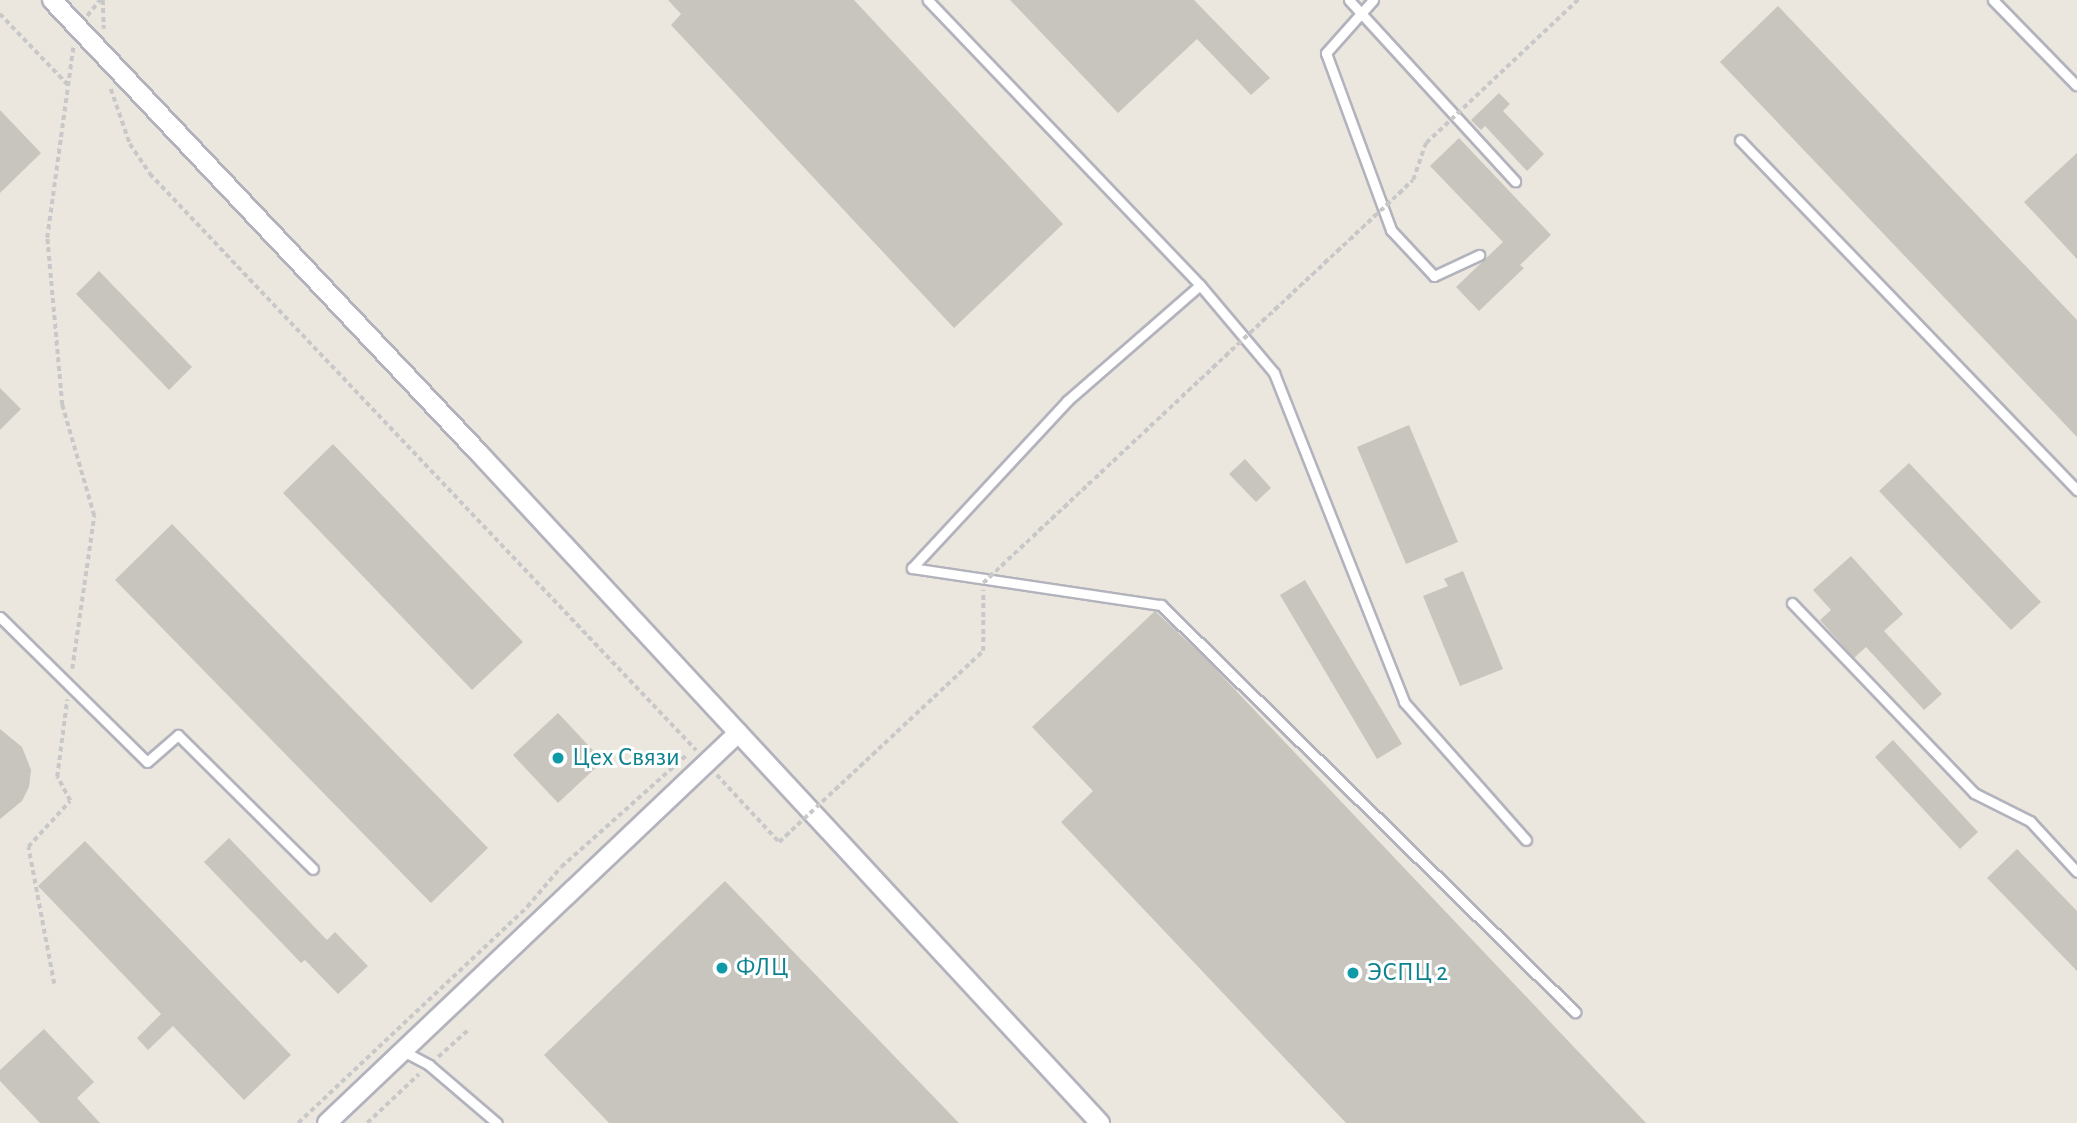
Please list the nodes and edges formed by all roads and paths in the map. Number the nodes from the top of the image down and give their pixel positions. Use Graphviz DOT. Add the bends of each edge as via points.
graph roads {
  1 [pos="52,0"];
  2 [pos="103,0"];
  3 [pos="928,0"];
  4 [pos="1349,0"];
  5 [pos="1373,0"];
  6 [pos="1578,0"];
  7 [pos="1993,0"];
  8 [pos="1360,11"];
  9 [pos="0,14"];
  10 [pos="80,29"];
  11 [pos="106,57"];
  12 [pos="68,85"];
  13 [pos="2076,85"];
  14 [pos="1740,140"];
  15 [pos="1515,181"];
  16 [pos="1479,255"];
  17 [pos="1200,285"];
  18 [pos="2077,490"];
  19 [pos="1792,603"];
  20 [pos="0,617"];
  21 [pos="69,685"];
  22 [pos="738,733"];
  23 [pos="695,748"];
  24 [pos="705,763"];
  25 [pos="1526,840"];
  26 [pos="313,869"];
  27 [pos="2077,872"];
  28 [pos="54,984"];
  29 [pos="1575,1012"];
  30 [pos="468,1030"];
  31 [pos="401,1050"];
  32 [pos="429,1065"];
  33 [pos="298,1123"];
  34 [pos="327,1123"];
  35 [pos="367,1123"];
  36 [pos="497,1123"];
  37 [pos="1100,1123"];
  1 -- 10 [label="street"];
  2 -- 11 [label="path"];
  3 -- 17 [label="lane"];
  4 -- 8 [label="lane"];
  5 -- 8 [label="lane"];
  6 -- 24 [label="path, bridge" via="1426,143 1413,180 983,583 983,651 779,842"];
  7 -- 13 [label="lane"];
  8 -- 15 [label="lane"];
  8 -- 16 [label="lane" via="1326,53 1391,230 1434,276"];
  9 -- 12 [label="path"];
  10 -- 11 [label="street"];
  10 -- 12 [label="path" via="71,53"];
  11 -- 22 [label="street"];
  11 -- 23 [label="path" via="112,96 130,144 150,174"];
  12 -- 21 [label="path" via="47,249 62,405 94,516"];
  14 -- 18 [label="lane"];
  17 -- 25 [label="lane" via="1274,373 1404,702"];
  17 -- 29 [label="lane" via="1067,401 912,568 1161,605"];
  19 -- 27 [label="lane" via="1974,793 2030,821"];
  20 -- 21 [label="lane"];
  21 -- 26 [label="lane" via="147,762 178,735"];
  21 -- 28 [label="path" via="57,777 70,801 29,846"];
  22 -- 24 [label="street"];
  22 -- 37 [label="street"];
  23 -- 24 [label="path"];
  23 -- 33 [label="path" via="561,867 527,907"];
  24 -- 31 [label="street"];
  30 -- 32 [label="path"];
  31 -- 32 [label="lane"];
  31 -- 34 [label="street"];
  32 -- 35 [label="path"];
  32 -- 36 [label="lane"];
}
